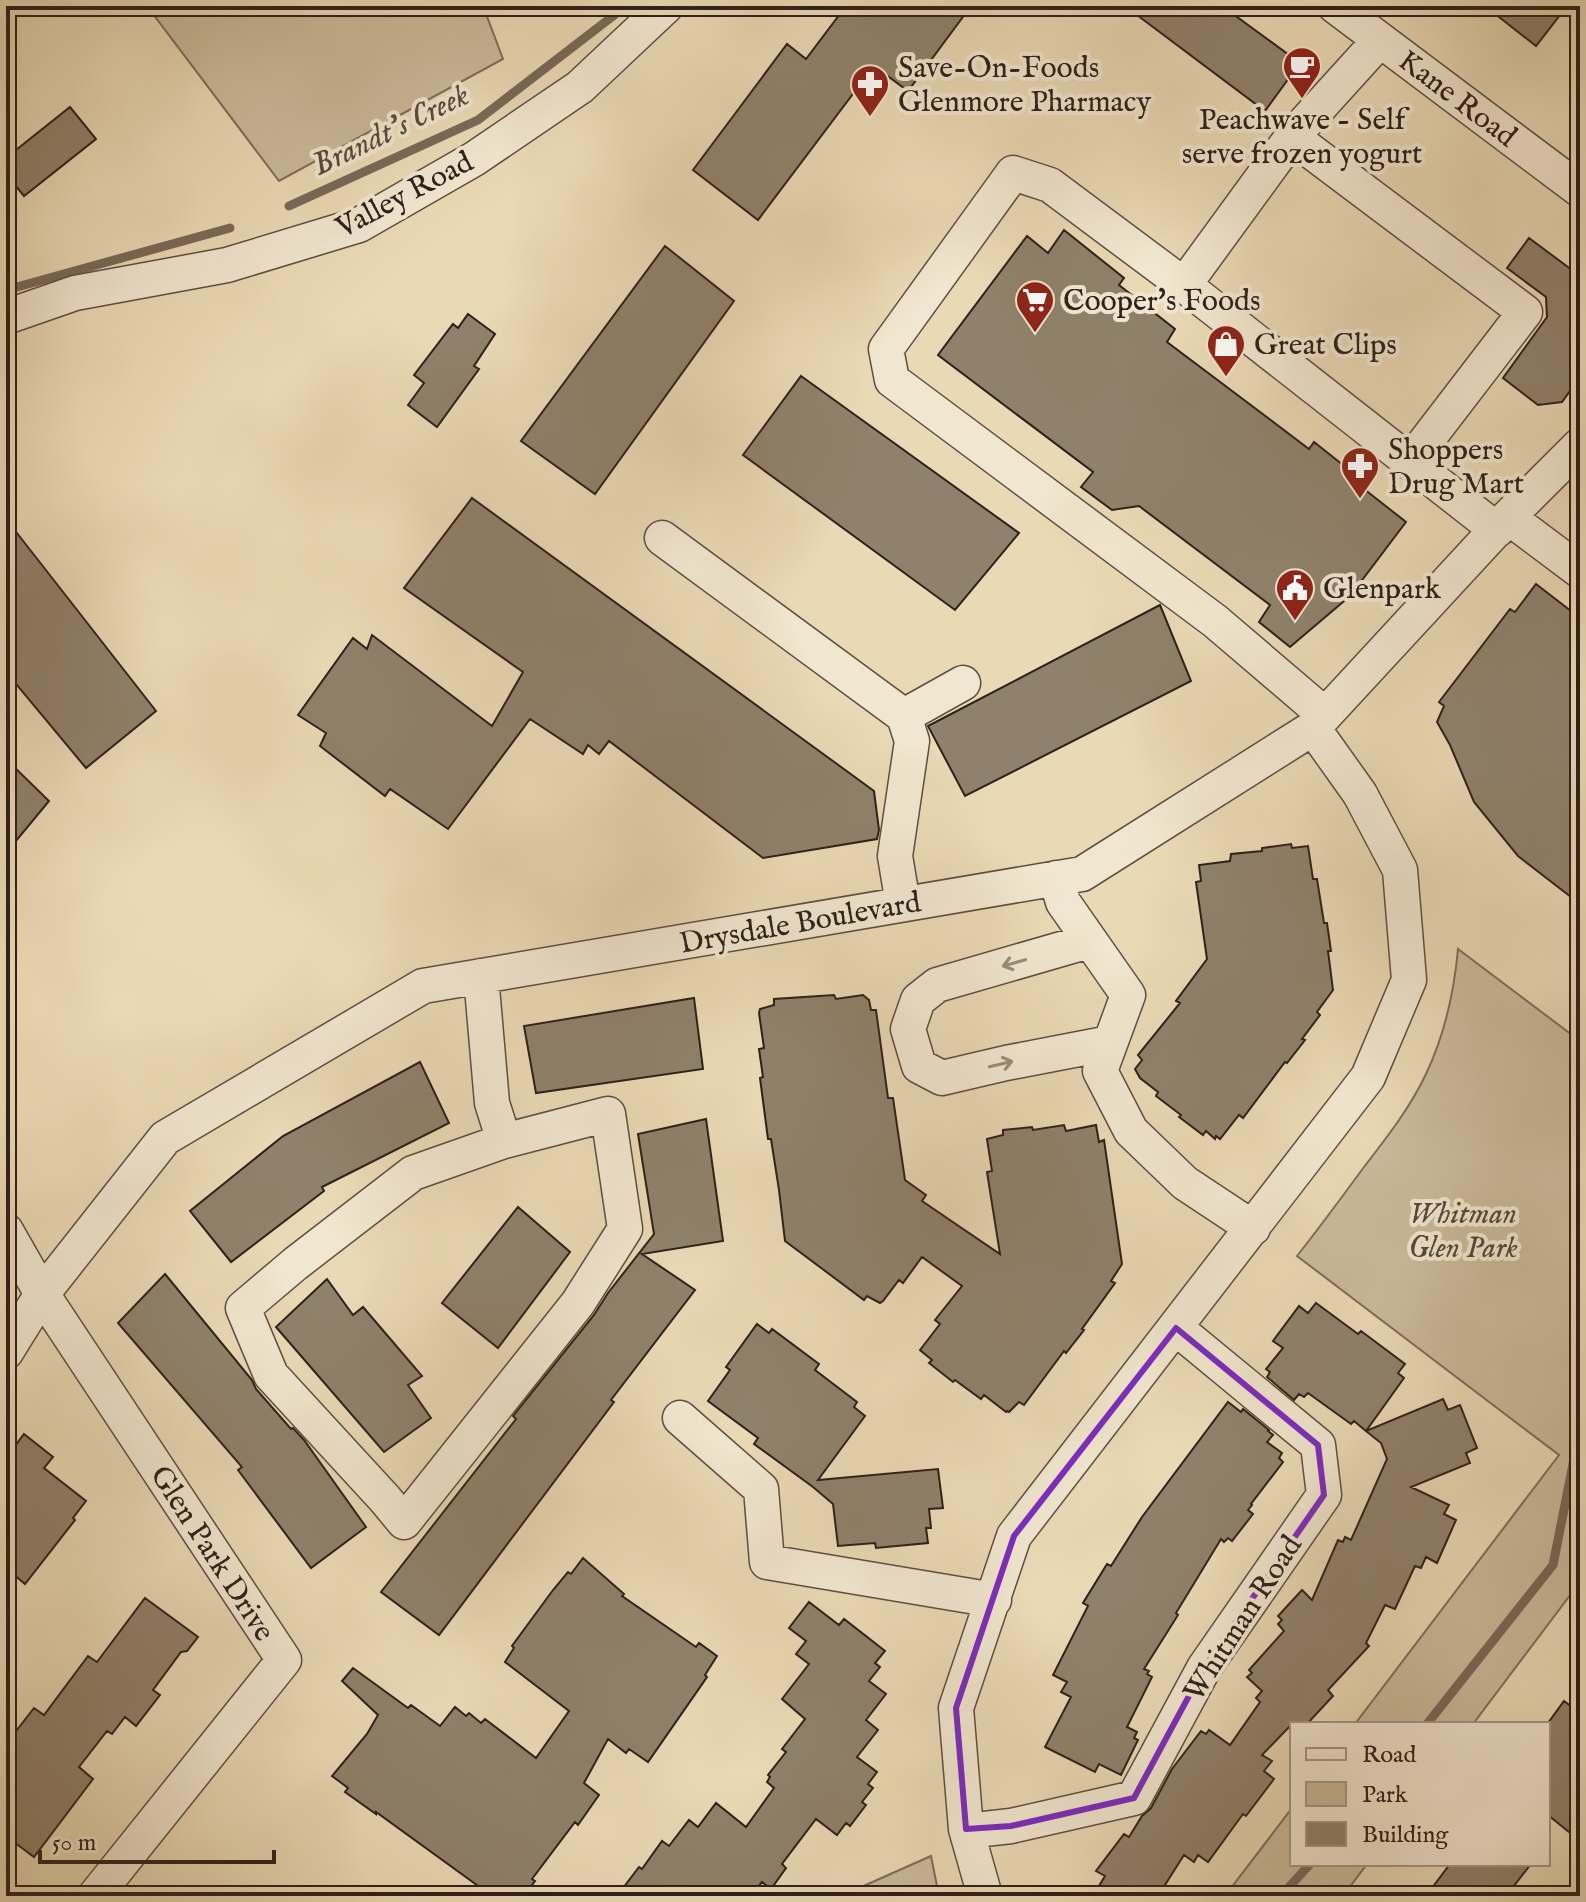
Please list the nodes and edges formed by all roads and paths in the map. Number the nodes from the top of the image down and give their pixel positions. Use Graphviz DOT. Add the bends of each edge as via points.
graph roads {
  1 [pos="666,6"];
  2 [pos="1335,6"];
  3 [pos="1380,40"];
  4 [pos="1292,137"];
  5 [pos="1580,190"];
  6 [pos="1184,285"];
  7 [pos="6,317"];
  8 [pos="1580,445"];
  9 [pos="1410,462"];
  10 [pos="1502,524"];
  11 [pos="662,538"];
  12 [pos="1580,571"];
  13 [pos="963,683"];
  14 [pos="904,716"];
  15 [pos="1319,721"];
  16 [pos="1056,878"];
  17 [pos="903,904"];
  18 [pos="1089,941"];
  19 [pos="481,976"];
  20 [pos="1105,1057"];
  21 [pos="504,1141"];
  22 [pos="1253,1228"];
  23 [pos="6,1231"];
  24 [pos="42,1294"];
  25 [pos="1176,1328"];
  26 [pos="6,1352"];
  27 [pos="680,1418"];
  28 [pos="994,1600"];
  29 [pos="966,1829"];
  30 [pos="95,1896"];
  31 [pos="985,1896"];
  1 -- 7 [label="street, Valley Road" via="580,87 474,159 359,225 227,265 75,293"];
  2 -- 3 [label="street, Kane Road"];
  3 -- 4 [label="street"];
  3 -- 5 [label="street, Kane Road"];
  4 -- 6 [label="street"];
  4 -- 9 [label="street" via="1525,312"];
  6 -- 9 [label="street"];
  6 -- 15 [label="street" via="1050,185 1013,173 886,349 892,380 1215,621"];
  8 -- 10 [label="street, Drysdale Boulevard"];
  9 -- 10 [label="street"];
  10 -- 12 [label="street"];
  10 -- 15 [label="street, Drysdale Boulevard"];
  11 -- 14 [label="street"];
  13 -- 14 [label="street"];
  14 -- 17 [label="street" via="912,741 895,856"];
  15 -- 16 [label="street, Drysdale Boulevard" via="1082,874"];
  15 -- 22 [label="street" via="1400,870 1409,980 1368,1077"];
  16 -- 17 [label="street, Drysdale Boulevard"];
  16 -- 18 [label="street" via="1063,902"];
  17 -- 19 [label="street, Drysdale Boulevard"];
  18 -- 20 [label="street" via="1128,995"];
  18 -- 20 [label="street, one-way" via="937,985 918,1000 908,1029 919,1066 942,1078 1006,1063"];
  19 -- 21 [label="street" via="492,1103"];
  19 -- 24 [label="street, Drysdale Boulevard" via="423,986 165,1138"];
  20 -- 22 [label="street" via="1131,1131 1185,1183"];
  21 -- 21 [label="street" via="413,1173 243,1308 271,1375 404,1522 578,1303 625,1229 608,1114"];
  22 -- 25 [label="street"];
  23 -- 24 [label="street, Glen Park Drive"];
  24 -- 26 [label="street, Drysdale Boulevard"];
  24 -- 30 [label="street, Glen Park Drive" via="284,1660"];
  25 -- 28 [label="street" via="1014,1536"];
  25 -- 29 [label="street, Whitman Road" via="1318,1445 1324,1495 1204,1668 1134,1798 1011,1826"];
  27 -- 28 [label="street" via="761,1489 767,1562"];
  28 -- 29 [label="street" via="956,1708"];
  29 -- 31 [label="street"];
}
